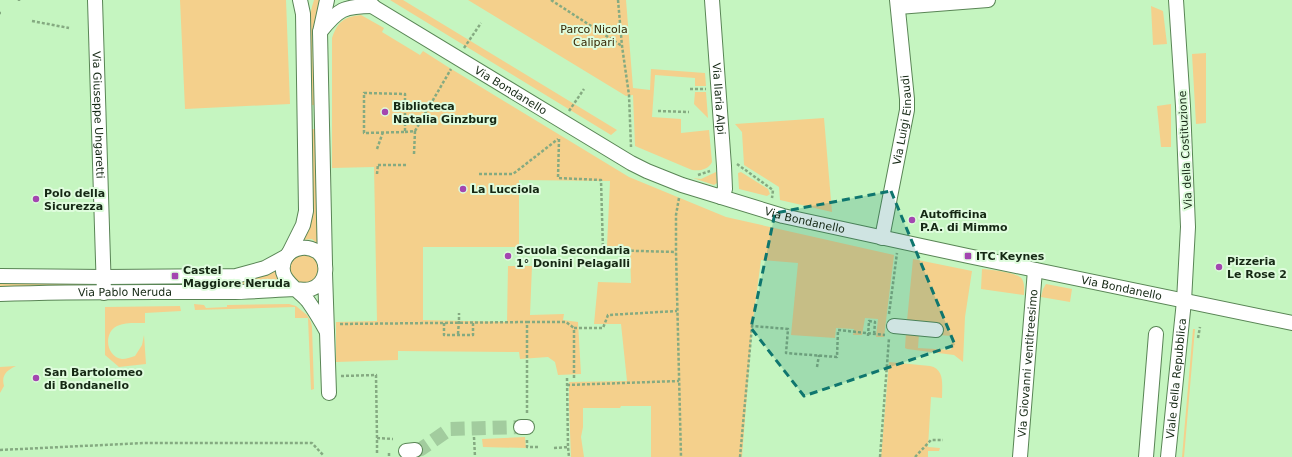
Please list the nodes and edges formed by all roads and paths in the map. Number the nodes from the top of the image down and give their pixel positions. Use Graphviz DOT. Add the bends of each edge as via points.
graph roads {
  1 [pos="95,0"];
  2 [pos="300,0"];
  3 [pos="307,0"];
  4 [pos="327,0"];
  5 [pos="551,0"];
  6 [pos="618,0"];
  7 [pos="712,0"];
  8 [pos="988,0"];
  9 [pos="1164,0"];
  10 [pos="367,3"];
  11 [pos="898,3"];
  12 [pos="1176,4"];
  13 [pos="303,14"];
  14 [pos="32,21"];
  15 [pos="481,23"];
  16 [pos="69,28"];
  17 [pos="320,32"];
  18 [pos="622,46"];
  19 [pos="463,50"];
  20 [pos="452,66"];
  21 [pos="584,89"];
  22 [pos="690,89"];
  23 [pos="709,89"];
  24 [pos="658,111"];
  25 [pos="689,112"];
  26 [pos="568,113"];
  27 [pos="305,114"];
  28 [pos="321,114"];
  29 [pos="415,131"];
  30 [pos="383,132"];
  31 [pos="405,132"];
  32 [pos="564,135"];
  33 [pos="559,139"];
  34 [pos="377,149"];
  35 [pos="631,150"];
  36 [pos="414,154"];
  37 [pos="730,164"];
  38 [pos="408,165"];
  39 [pos="377,174"];
  40 [pos="479,174"];
  41 [pos="696,175"];
  42 [pos="682,185"];
  43 [pos="721,197"];
  44 [pos="765,199"];
  45 [pos="882,238"];
  46 [pos="897,251"];
  47 [pos="676,252"];
  48 [pos="288,255"];
  49 [pos="325,268"];
  50 [pos="1035,270"];
  51 [pos="0,276"];
  52 [pos="104,277"];
  53 [pos="297,289"];
  54 [pos="104,293"];
  55 [pos="0,294"];
  56 [pos="1184,301"];
  57 [pos="677,311"];
  58 [pos="459,314"];
  59 [pos="527,322"];
  60 [pos="444,323"];
  61 [pos="473,323"];
  62 [pos="1292,324"];
  63 [pos="1200,327"];
  64 [pos="331,328"];
  65 [pos="574,328"];
  66 [pos="890,328"];
  67 [pos="936,330"];
  68 [pos="458,334"];
  69 [pos="1156,334"];
  70 [pos="868,335"];
  71 [pos="874,335"];
  72 [pos="1198,338"];
  73 [pos="819,355"];
  74 [pos="817,367"];
  75 [pos="336,376"];
  76 [pos="567,378"];
  77 [pos="574,378"];
  78 [pos="679,381"];
  79 [pos="567,385"];
  80 [pos="329,393"];
  81 [pos="524,427"];
  82 [pos="474,437"];
  83 [pos="377,438"];
  84 [pos="393,439"];
  85 [pos="943,440"];
  86 [pos="568,447"];
  87 [pos="554,448"];
  88 [pos="0,450"];
  89 [pos="377,453"];
  90 [pos="389,453"];
  91 [pos="323,455"];
  92 [pos="389,457"];
  93 [pos="475,457"];
  94 [pos="568,457"];
  95 [pos="681,457"];
  96 [pos="740,457"];
  97 [pos="880,457"];
  98 [pos="915,457"];
  99 [pos="1020,457"];
  100 [pos="1146,457"];
  101 [pos="1168,457"];
  1 -- 52 [label="street, Via Giuseppe Ungaretti"];
  2 -- 13 [label="street"];
  3 -- 13 [label="street"];
  4 -- 17 [label="street"];
  5 -- 18 [label="path"];
  6 -- 18 [label="path"];
  7 -- 37 [label="street, Via Ilaria Alpi"];
  8 -- 11 [label="street"];
  9 -- 12 [label="street"];
  10 -- 17 [label="street" via="342,10 331,18"];
  10 -- 42 [label="street, Via Bondanello" via="631,163"];
  11 -- 45 [label="street, Via Luigi Einaudi" via="907,110"];
  12 -- 56 [label="street, Via della Costituzione" via="1188,227"];
  13 -- 27 [label="street"];
  14 -- 16 [label="path"];
  15 -- 19 [label="path"];
  17 -- 28 [label="street"];
  18 -- 35 [label="path" via="629,95"];
  20 -- 29 [label="path"];
  21 -- 26 [label="path"];
  22 -- 23 [label="path"];
  24 -- 25 [label="path"];
  27 -- 28 [label="street"];
  27 -- 48 [label="street" via="306,211 303,225"];
  28 -- 49 [label="street"];
  29 -- 31 [label="path"];
  29 -- 36 [label="path"];
  30 -- 31 [label="path"];
  30 -- 31 [label="path" via="364,133 364,93 405,94"];
  30 -- 34 [label="path"];
  32 -- 33 [label="path"];
  33 -- 40 [label="path" via="513,174"];
  33 -- 47 [label="path" via="558,178 601,180 603,250"];
  37 -- 41 [label="path" via="715,166 708,173"];
  37 -- 43 [label="street, Via Ilaria Alpi"];
  37 -- 44 [label="path" via="773,190 772,201"];
  38 -- 39 [label="path" via="378,165"];
  42 -- 43 [label="street, Via Bondanello"];
  42 -- 47 [label="path" via="676,215"];
  43 -- 45 [label="street, Via Bondanello" via="782,216"];
  45 -- 50 [label="street, Via Bondanello"];
  46 -- 66 [label="path"];
  47 -- 57 [label="path"];
  48 -- 49 [label="street" via="301,248 314,249 323,258"];
  48 -- 52 [label="street, Via Pablo Neruda" via="265,268 236,276"];
  48 -- 53 [label="street" via="284,262 284,276 286,281"];
  49 -- 53 [label="street" via="320,284 315,288"];
  49 -- 64 [label="street"];
  50 -- 56 [label="street, Via Bondanello"];
  50 -- 99 [label="street, Via Giovanni ventitreesimo"];
  51 -- 52 [label="street, Via Pablo Neruda"];
  52 -- 54 [label="street, Via Giuseppe Ungaretti"];
  53 -- 54 [label="street, Via Pablo Neruda"];
  53 -- 64 [label="street"];
  54 -- 55 [label="street, Via Pablo Neruda"];
  56 -- 62 [label="street, Via Bondanello"];
  56 -- 101 [label="street, Viale della Repubblica"];
  57 -- 65 [label="path" via="608,314 603,328"];
  57 -- 78 [label="path"];
  58 -- 68 [label="path, bridge"];
  59 -- 61 [label="path"];
  59 -- 65 [label="path" via="566,322"];
  59 -- 81 [label="path"];
  60 -- 61 [label="path"];
  60 -- 64 [label="path"];
  60 -- 68 [label="path" via="444,335"];
  61 -- 68 [label="path" via="473,335"];
  63 -- 72 [label="path"];
  64 -- 80 [label="street"];
  65 -- 77 [label="path"];
  66 -- 67 [label="street"];
  66 -- 71 [label="path"];
  66 -- 97 [label="path"];
  69 -- 100 [label="street, Viale della Repubblica"];
  70 -- 71 [label="path"];
  70 -- 71 [label="path" via="868,321 875,322"];
  70 -- 73 [label="path" via="838,330 837,357"];
  73 -- 74 [label="path"];
  73 -- 96 [label="path" via="786,353 788,329 752,326"];
  75 -- 83 [label="path" via="376,375"];
  76 -- 79 [label="path"];
  78 -- 79 [label="path"];
  78 -- 95 [label="path"];
  79 -- 86 [label="path"];
  82 -- 93 [label="path"];
  83 -- 84 [label="path"];
  83 -- 89 [label="path"];
  85 -- 98 [label="path" via="931,440"];
  86 -- 87 [label="path"];
  86 -- 94 [label="path"];
  88 -- 91 [label="path" via="144,443 312,443"];
  90 -- 92 [label="path"];
}
